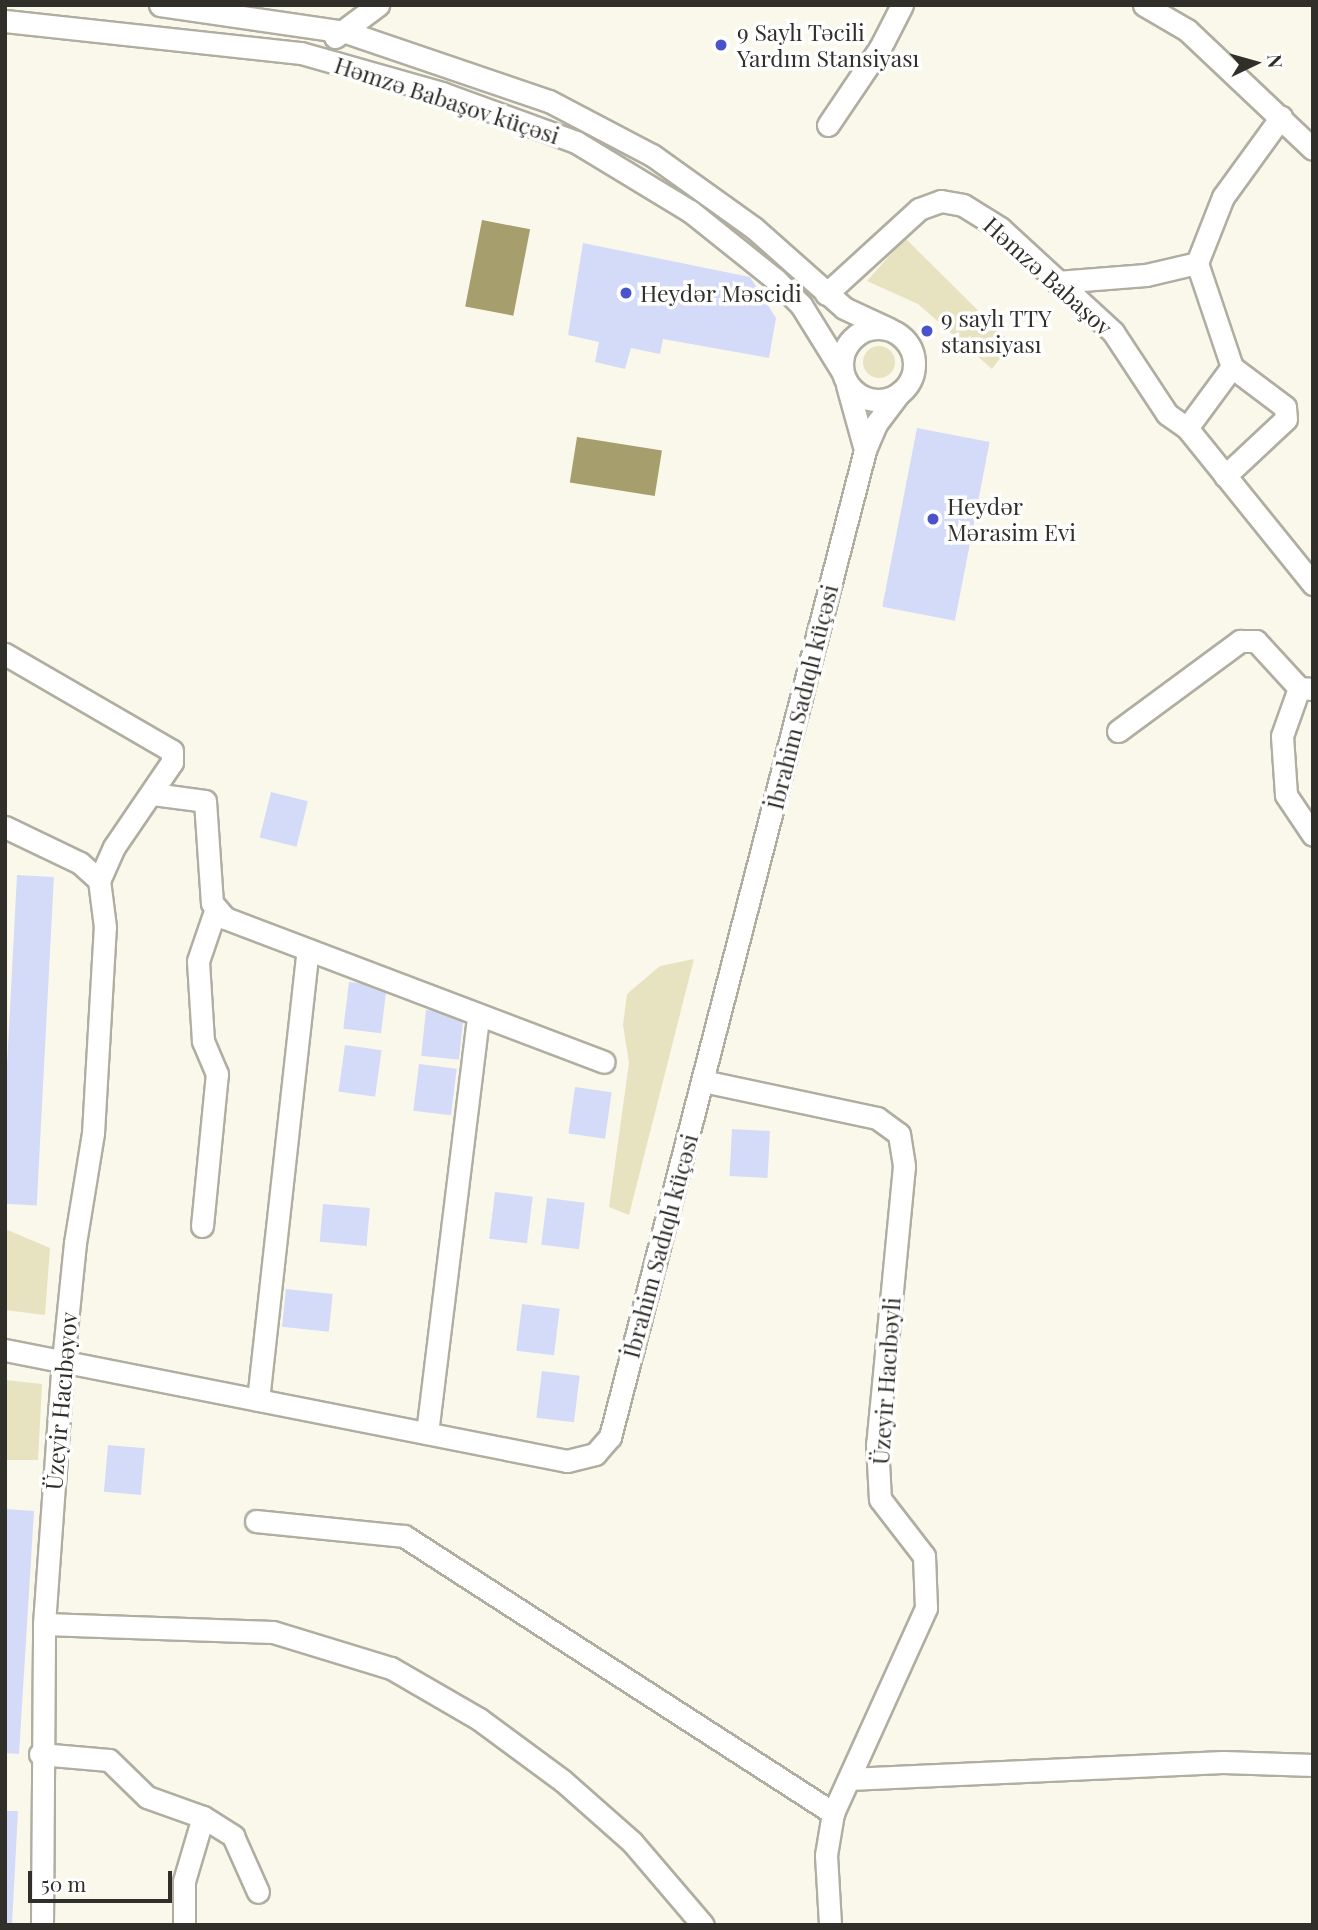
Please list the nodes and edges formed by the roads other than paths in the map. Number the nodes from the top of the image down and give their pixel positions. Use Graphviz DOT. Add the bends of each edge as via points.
graph roads {
  1 [pos="160,5"];
  2 [pos="378,5"];
  3 [pos="902,5"];
  4 [pos="1144,5"];
  5 [pos="5,21"];
  6 [pos="346,32"];
  7 [pos="301,53"];
  8 [pos="1281,117"];
  9 [pos="828,125"];
  10 [pos="1313,149"];
  11 [pos="1197,263"];
  12 [pos="1057,282"];
  13 [pos="826,294"];
  14 [pos="889,329"];
  15 [pos="1232,367"];
  16 [pos="844,375"];
  17 [pos="902,391"];
  18 [pos="1187,428"];
  19 [pos="864,450"];
  20 [pos="1225,476"];
  21 [pos="1313,584"];
  22 [pos="5,654"];
  23 [pos="1306,689"];
  24 [pos="1118,731"];
  25 [pos="153,794"];
  26 [pos="5,827"];
  27 [pos="1313,835"];
  28 [pos="99,880"];
  29 [pos="215,911"];
  30 [pos="308,950"];
  31 [pos="478,1015"];
  32 [pos="604,1062"];
  33 [pos="703,1081"];
  34 [pos="202,1226"];
  35 [pos="5,1350"];
  36 [pos="63,1361"];
  37 [pos="258,1400"];
  38 [pos="427,1433"];
  39 [pos="256,1521"];
  40 [pos="44,1625"];
  41 [pos="40,1754"];
  42 [pos="1313,1765"];
  43 [pos="849,1779"];
  44 [pos="833,1813"];
  45 [pos="203,1817"];
  46 [pos="258,1892"];
  47 [pos="691,1920"];
  48 [pos="42,1925"];
  49 [pos="184,1925"];
  50 [pos="830,1925"];
  1 -- 6 [label="street, Həmzə Babaşov küçəsi"];
  2 -- 6 [label="street"];
  3 -- 9 [label="street" via="880,48"];
  4 -- 8 [label="street" via="1187,30"];
  5 -- 7 [label="street, Həmzə Babaşov küçəsi"];
  6 -- 7 [label="street"];
  6 -- 13 [label="street" via="549,101 596,122 652,155 754,228"];
  7 -- 16 [label="street, Həmzə Babaşov küçəsi" via="521,120 631,171 775,279 827,342"];
  8 -- 10 [label="street"];
  8 -- 11 [label="street" via="1223,197"];
  11 -- 12 [label="street" via="1146,275"];
  11 -- 15 [label="street"];
  12 -- 13 [label="street, Həmzə Babaşov" via="1000,228 963,205 941,201 919,209"];
  12 -- 18 [label="street, Həmzə Babaşov" via="1113,332 1167,414"];
  13 -- 14 [label="street"];
  14 -- 16 [label="street" via="870,328 854,337 843,352"];
  14 -- 17 [label="street" via="905,340 913,356 912,375"];
  15 -- 18 [label="street"];
  15 -- 20 [label="street" via="1285,407 1286,419"];
  16 -- 17 [label="street" via="858,394 876,400"];
  16 -- 19 [label="street"];
  17 -- 19 [label="street, İbrahim Sadıqlı küçəsi" via="876,424"];
  18 -- 20 [label="street, Həmzə Babaşov"];
  19 -- 33 [label="street, İbrahim Sadıqlı küçəsi"];
  20 -- 21 [label="street, Həmzə Babaşov"];
  22 -- 25 [label="street" via="168,745 172,762"];
  23 -- 24 [label="street" via="1256,641 1240,641"];
  23 -- 27 [label="street" via="1282,736 1286,795"];
  25 -- 28 [label="street" via="114,847"];
  25 -- 29 [label="street" via="205,801"];
  26 -- 28 [label="street" via="80,863"];
  28 -- 36 [label="street, Üzeyir Hacıbəyov" via="104,927 93,1133 75,1242"];
  29 -- 30 [label="street"];
  29 -- 34 [label="street" via="198,961 203,1041 217,1074"];
  30 -- 31 [label="street"];
  30 -- 37 [label="street"];
  31 -- 32 [label="street"];
  31 -- 38 [label="street"];
  33 -- 38 [label="street, İbrahim Sadıqlı küçəsi" via="610,1437 595,1454 568,1461"];
  33 -- 43 [label="street, Üzeyir Hacıbəyli" via="877,1118 899,1134 904,1166 877,1444 880,1499 924,1556 926,1608"];
  35 -- 36 [label="street, İbrahim Sadıqlı küçəsi"];
  36 -- 37 [label="street, İbrahim Sadıqlı küçəsi"];
  36 -- 40 [label="street, Üzeyir Hacıbəyov"];
  37 -- 38 [label="street, İbrahim Sadıqlı küçəsi"];
  39 -- 44 [label="street" via="404,1536"];
  40 -- 41 [label="street, Üzeyir Hacıbəyov"];
  40 -- 47 [label="street" via="273,1632 391,1668 479,1719 563,1781 632,1842"];
  41 -- 45 [label="street" via="109,1759 147,1797"];
  41 -- 48 [label="street, Üzeyir Hacıbəyov"];
  42 -- 43 [label="street" via="1223,1762"];
  43 -- 44 [label="street, Üzeyir Hacıbəyli"];
  44 -- 50 [label="street, Üzeyir Hacıbəyli" via="826,1855"];
  45 -- 46 [label="street" via="233,1836"];
  45 -- 49 [label="street" via="184,1881"];
}
